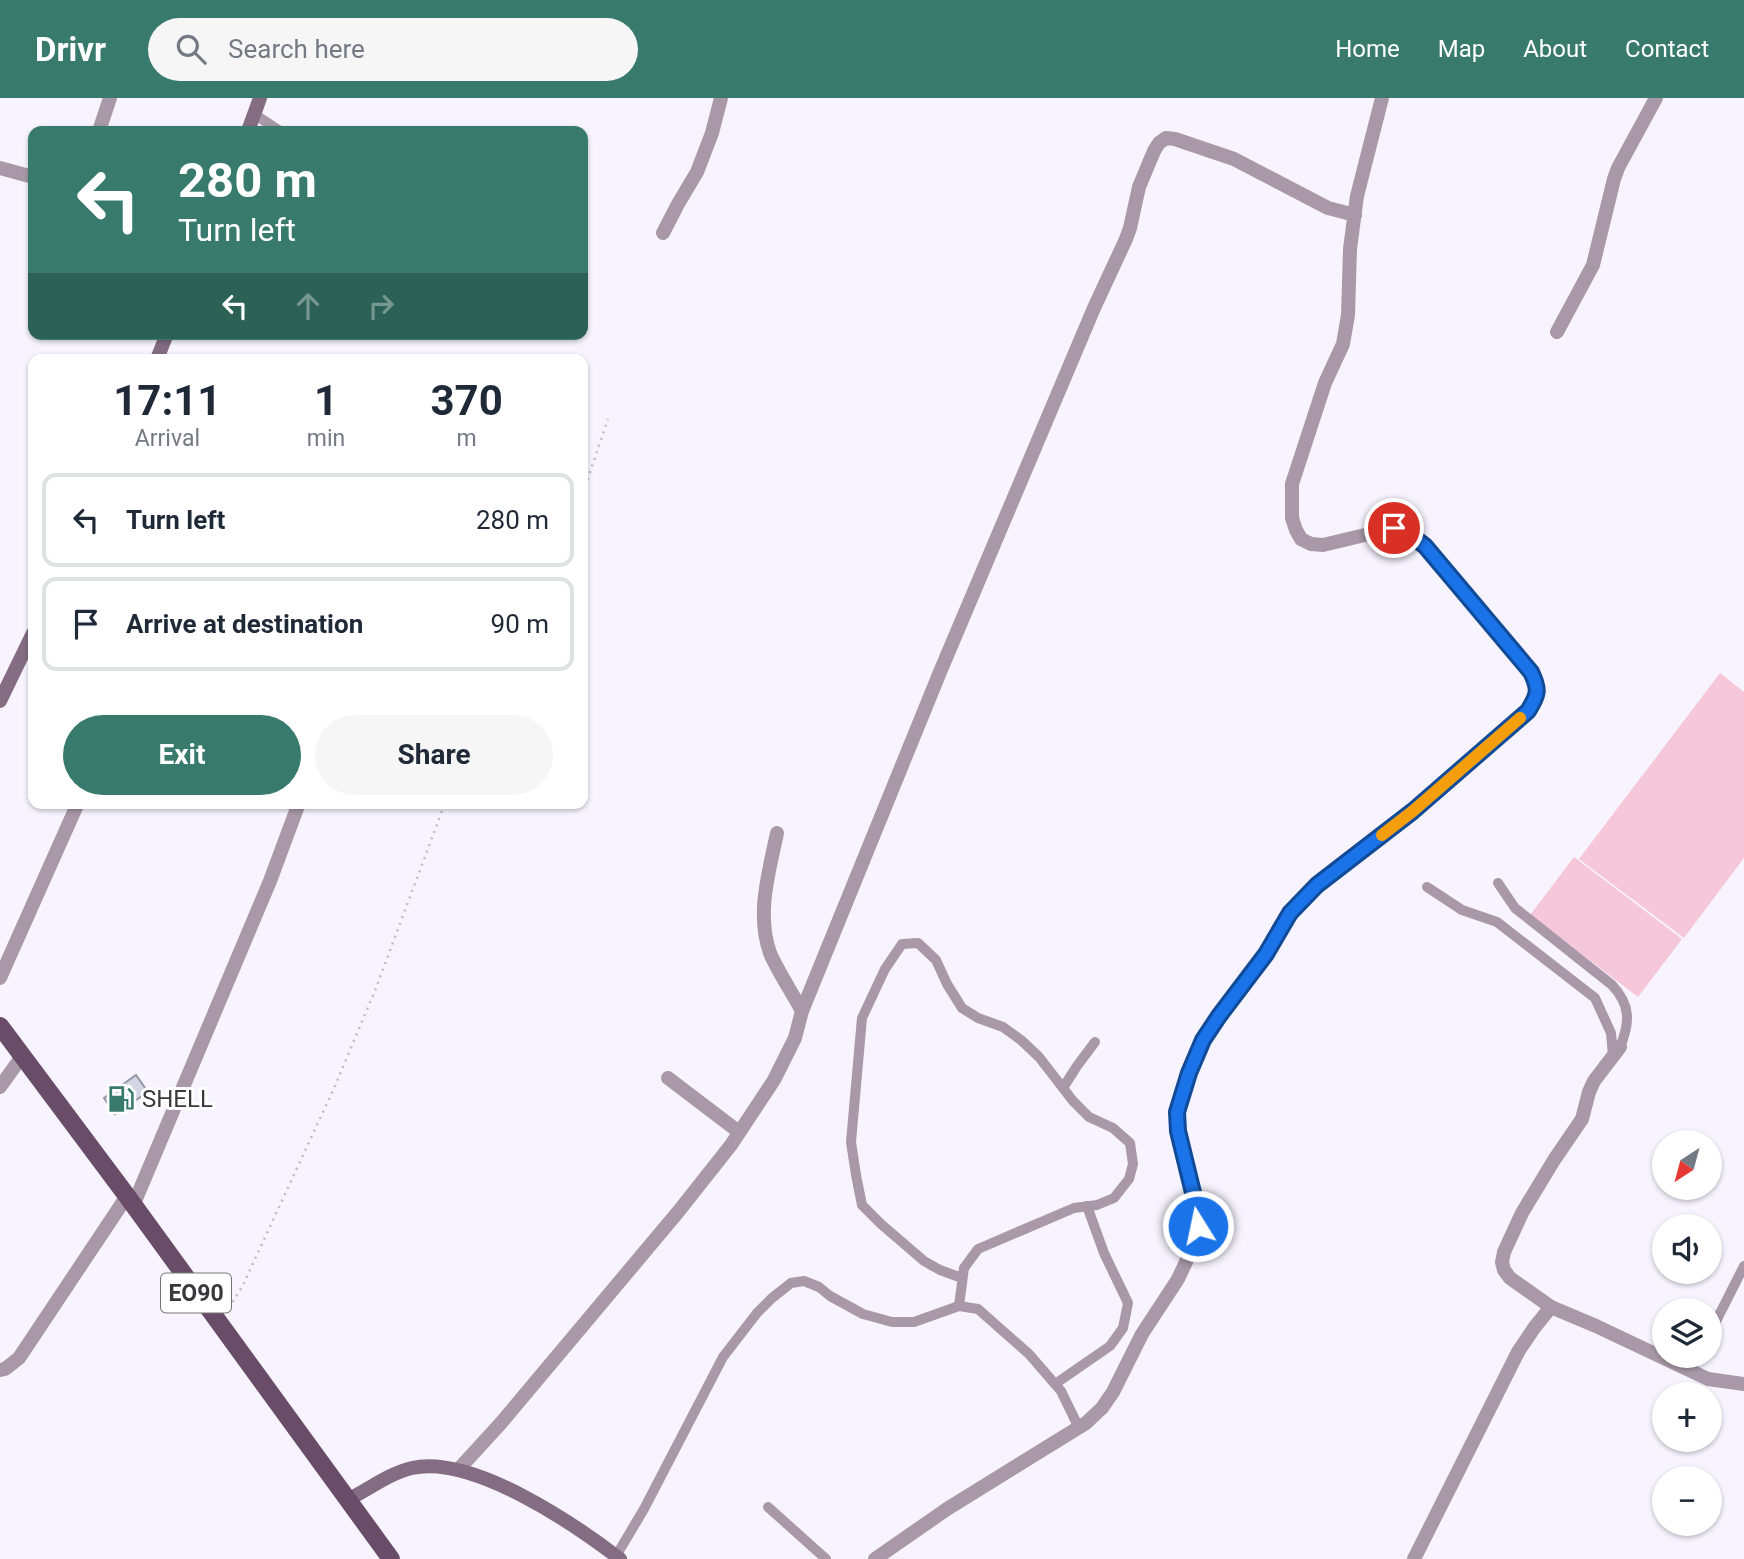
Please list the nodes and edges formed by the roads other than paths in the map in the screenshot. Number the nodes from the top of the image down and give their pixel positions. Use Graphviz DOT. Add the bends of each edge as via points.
graph roads {
  1 [pos="110,98"];
  2 [pos="260,98"];
  3 [pos="721,98"];
  4 [pos="1382,98"];
  5 [pos="1656,98"];
  6 [pos="254,114"];
  7 [pos="101,126"];
  8 [pos="250,126"];
  9 [pos="272,126"];
  10 [pos="0,168"];
  11 [pos="28,176"];
  12 [pos="1355,215"];
  13 [pos="663,233"];
  14 [pos="1557,332"];
  15 [pos="28,642"];
  16 [pos="0,701"];
  17 [pos="75,809"];
  18 [pos="297,809"];
  19 [pos="777,833"];
  20 [pos="1498,883"];
  21 [pos="1427,887"];
  22 [pos="0,978"];
  23 [pos="802,1011"];
  24 [pos="0,1026"];
  25 [pos="1095,1042"];
  26 [pos="1616,1051"];
  27 [pos="23,1055"];
  28 [pos="668,1078"];
  29 [pos="0,1087"];
  30 [pos="1063,1088"];
  31 [pos="739,1132"];
  32 [pos="130,1201"];
  33 [pos="1087,1206"];
  34 [pos="1744,1265"];
  35 [pos="962,1278"];
  36 [pos="959,1306"];
  37 [pos="1550,1307"];
  38 [pos="1722,1309"];
  39 [pos="1692,1368"];
  40 [pos="0,1370"];
  41 [pos="1690,1371"];
  42 [pos="1055,1384"];
  43 [pos="1744,1384"];
  44 [pos="1079,1428"];
  45 [pos="458,1470"];
  46 [pos="349,1499"];
  47 [pos="768,1507"];
  48 [pos="618,1558"];
  49 [pos="391,1559"];
  50 [pos="826,1559"];
  51 [pos="875,1559"];
  52 [pos="1414,1559"];
  1 -- 7 [label="street"];
  2 -- 6 [label="main road"];
  3 -- 13 [label="street" via="697,172"];
  4 -- 12 [label="street"];
  5 -- 14 [label="street" via="1618,168 1593,265"];
  6 -- 8 [label="main road"];
  6 -- 9 [label="lane"];
  10 -- 11 [label="street"];
  12 -- 23 [label="street" via="1328,208 1211,150 1175,139 1159,143 1139,187 1126,239"];
  12 -- 44 [label="street" via="1345,334 1292,484 1296,530 1301,539 1323,545 1394,528 1413,536 1531,672 1538,693 1528,711 1304,897 1203,1040 1177,1112 1198,1226 1178,1279 1142,1334 1113,1392"];
  15 -- 16 [label="main road"];
  17 -- 22 [label="street"];
  18 -- 32 [label="street" via="270,881"];
  19 -- 23 [label="street" via="764,923 770,953"];
  20 -- 26 [label="lane" via="1515,908 1621,995 1628,1017"];
  21 -- 26 [label="lane" via="1462,910 1497,922 1595,998"];
  23 -- 31 [label="street" via="795,1038 774,1080"];
  24 -- 27 [label="main road, ΕΟ90"];
  25 -- 30 [label="lane"];
  26 -- 37 [label="street" via="1594,1081 1582,1119 1547,1170 1504,1252 1502,1262 1510,1278"];
  27 -- 29 [label="street"];
  27 -- 32 [label="main road, ΕΟ90"];
  28 -- 31 [label="street"];
  30 -- 33 [label="lane" via="1089,1117 1113,1128 1130,1143 1133,1164 1129,1179 1114,1198"];
  30 -- 35 [label="lane" via="1021,1040 962,1008 936,960 918,943 902,944 862,1018 851,1142 856,1175 862,1205 881,1224 923,1261"];
  31 -- 45 [label="street" via="678,1212"];
  32 -- 40 [label="street" via="19,1358"];
  32 -- 46 [label="main road, ΕΟ90"];
  33 -- 35 [label="lane" via="978,1249"];
  33 -- 42 [label="lane" via="1128,1303 1123,1328 1110,1346"];
  34 -- 38 [label="lane"];
  35 -- 36 [label="lane"];
  36 -- 42 [label="lane" via="978,1309"];
  36 -- 48 [label="lane" via="914,1322 892,1322 863,1314 804,1281 791,1283 757,1314 723,1357"];
  37 -- 41 [label="street"];
  37 -- 52 [label="street" via="1518,1352"];
  39 -- 41 [label="lane"];
  41 -- 43 [label="street" via="1708,1379"];
  42 -- 44 [label="lane"];
  44 -- 51 [label="street"];
  45 -- 46 [label="main road" via="414,1468"];
  45 -- 48 [label="main road" via="523,1495"];
  46 -- 49 [label="main road, ΕΟ90"];
  47 -- 50 [label="lane"];
}
